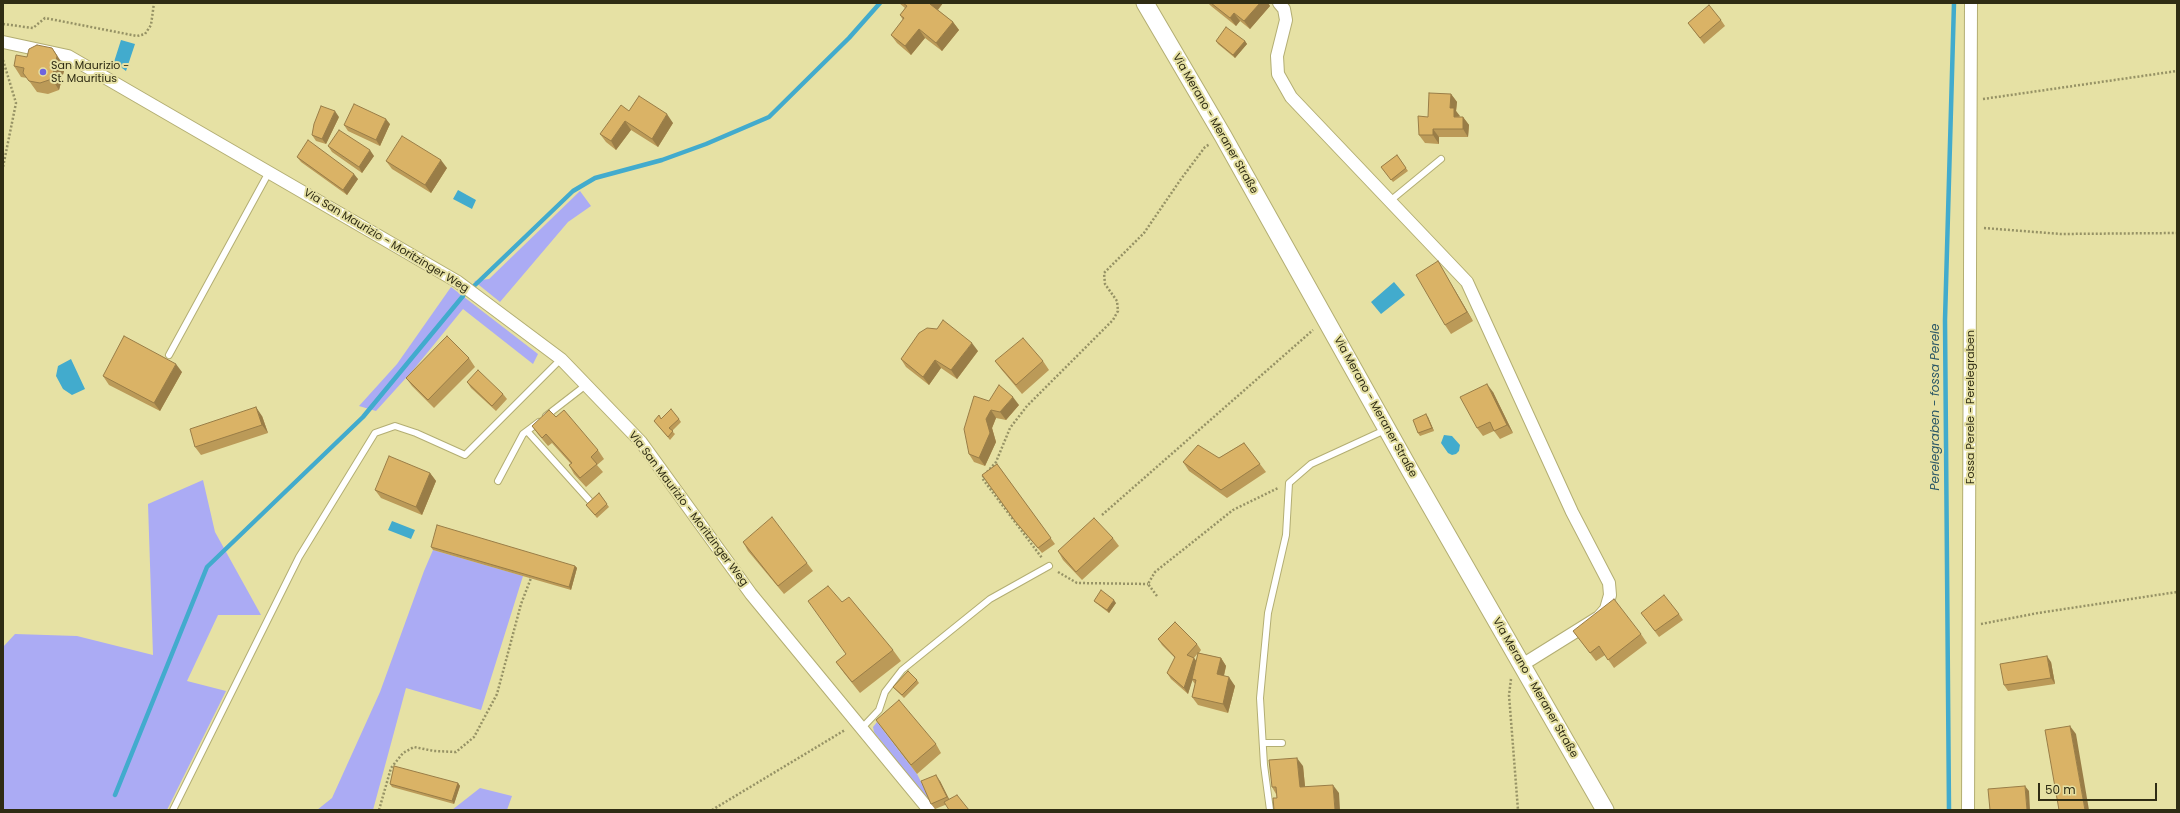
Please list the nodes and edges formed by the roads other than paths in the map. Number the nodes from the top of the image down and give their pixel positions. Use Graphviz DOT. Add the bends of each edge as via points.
graph roads {
  1 [pos="1145,3"];
  2 [pos="1279,3"];
  3 [pos="1971,3"];
  4 [pos="3,42"];
  5 [pos="1441,159"];
  6 [pos="269,172"];
  7 [pos="1390,202"];
  8 [pos="169,354"];
  9 [pos="561,360"];
  10 [pos="586,385"];
  11 [pos="527,431"];
  12 [pos="1382,432"];
  13 [pos="498,481"];
  14 [pos="589,500"];
  15 [pos="1049,566"];
  16 [pos="1522,665"];
  17 [pos="859,726"];
  18 [pos="1282,742"];
  19 [pos="1263,744"];
  20 [pos="173,810"];
  21 [pos="929,810"];
  22 [pos="1270,810"];
  23 [pos="1605,810"];
  24 [pos="1968,810"];
  1 -- 12 [label="main road, Via Merano - Meraner Straße" via="1326,320"];
  2 -- 7 [label="street" via="1284,9 1286,20 1277,56 1278,74 1288,92 1313,122"];
  3 -- 24 [label="street, Fossa Perele - Perelegraben"];
  4 -- 6 [label="street, Via San Maurizio - Moritzinger Weg" via="68,56"];
  5 -- 7 [label="lane"];
  6 -- 8 [label="lane"];
  6 -- 9 [label="street, Via San Maurizio - Moritzinger Weg" via="458,282"];
  7 -- 16 [label="street" via="1467,282 1572,512 1609,583 1610,595 1606,609 1599,617"];
  9 -- 10 [label="street, Via San Maurizio - Moritzinger Weg"];
  9 -- 20 [label="lane" via="465,455 395,426 375,433 299,557"];
  10 -- 11 [label="lane"];
  10 -- 17 [label="street, Via San Maurizio - Moritzinger Weg" via="640,442 751,594"];
  11 -- 13 [label="lane"];
  11 -- 14 [label="lane"];
  12 -- 16 [label="main road, Via Merano - Meraner Straße"];
  12 -- 19 [label="lane" via="1311,464 1290,483 1286,536 1268,613 1260,698"];
  15 -- 17 [label="lane" via="990,599 902,670 885,692 879,710"];
  16 -- 23 [label="main road, Via Merano - Meraner Straße"];
  17 -- 21 [label="street, Via San Maurizio - Moritzinger Weg"];
  18 -- 19 [label="lane"];
  19 -- 22 [label="lane"];
}
